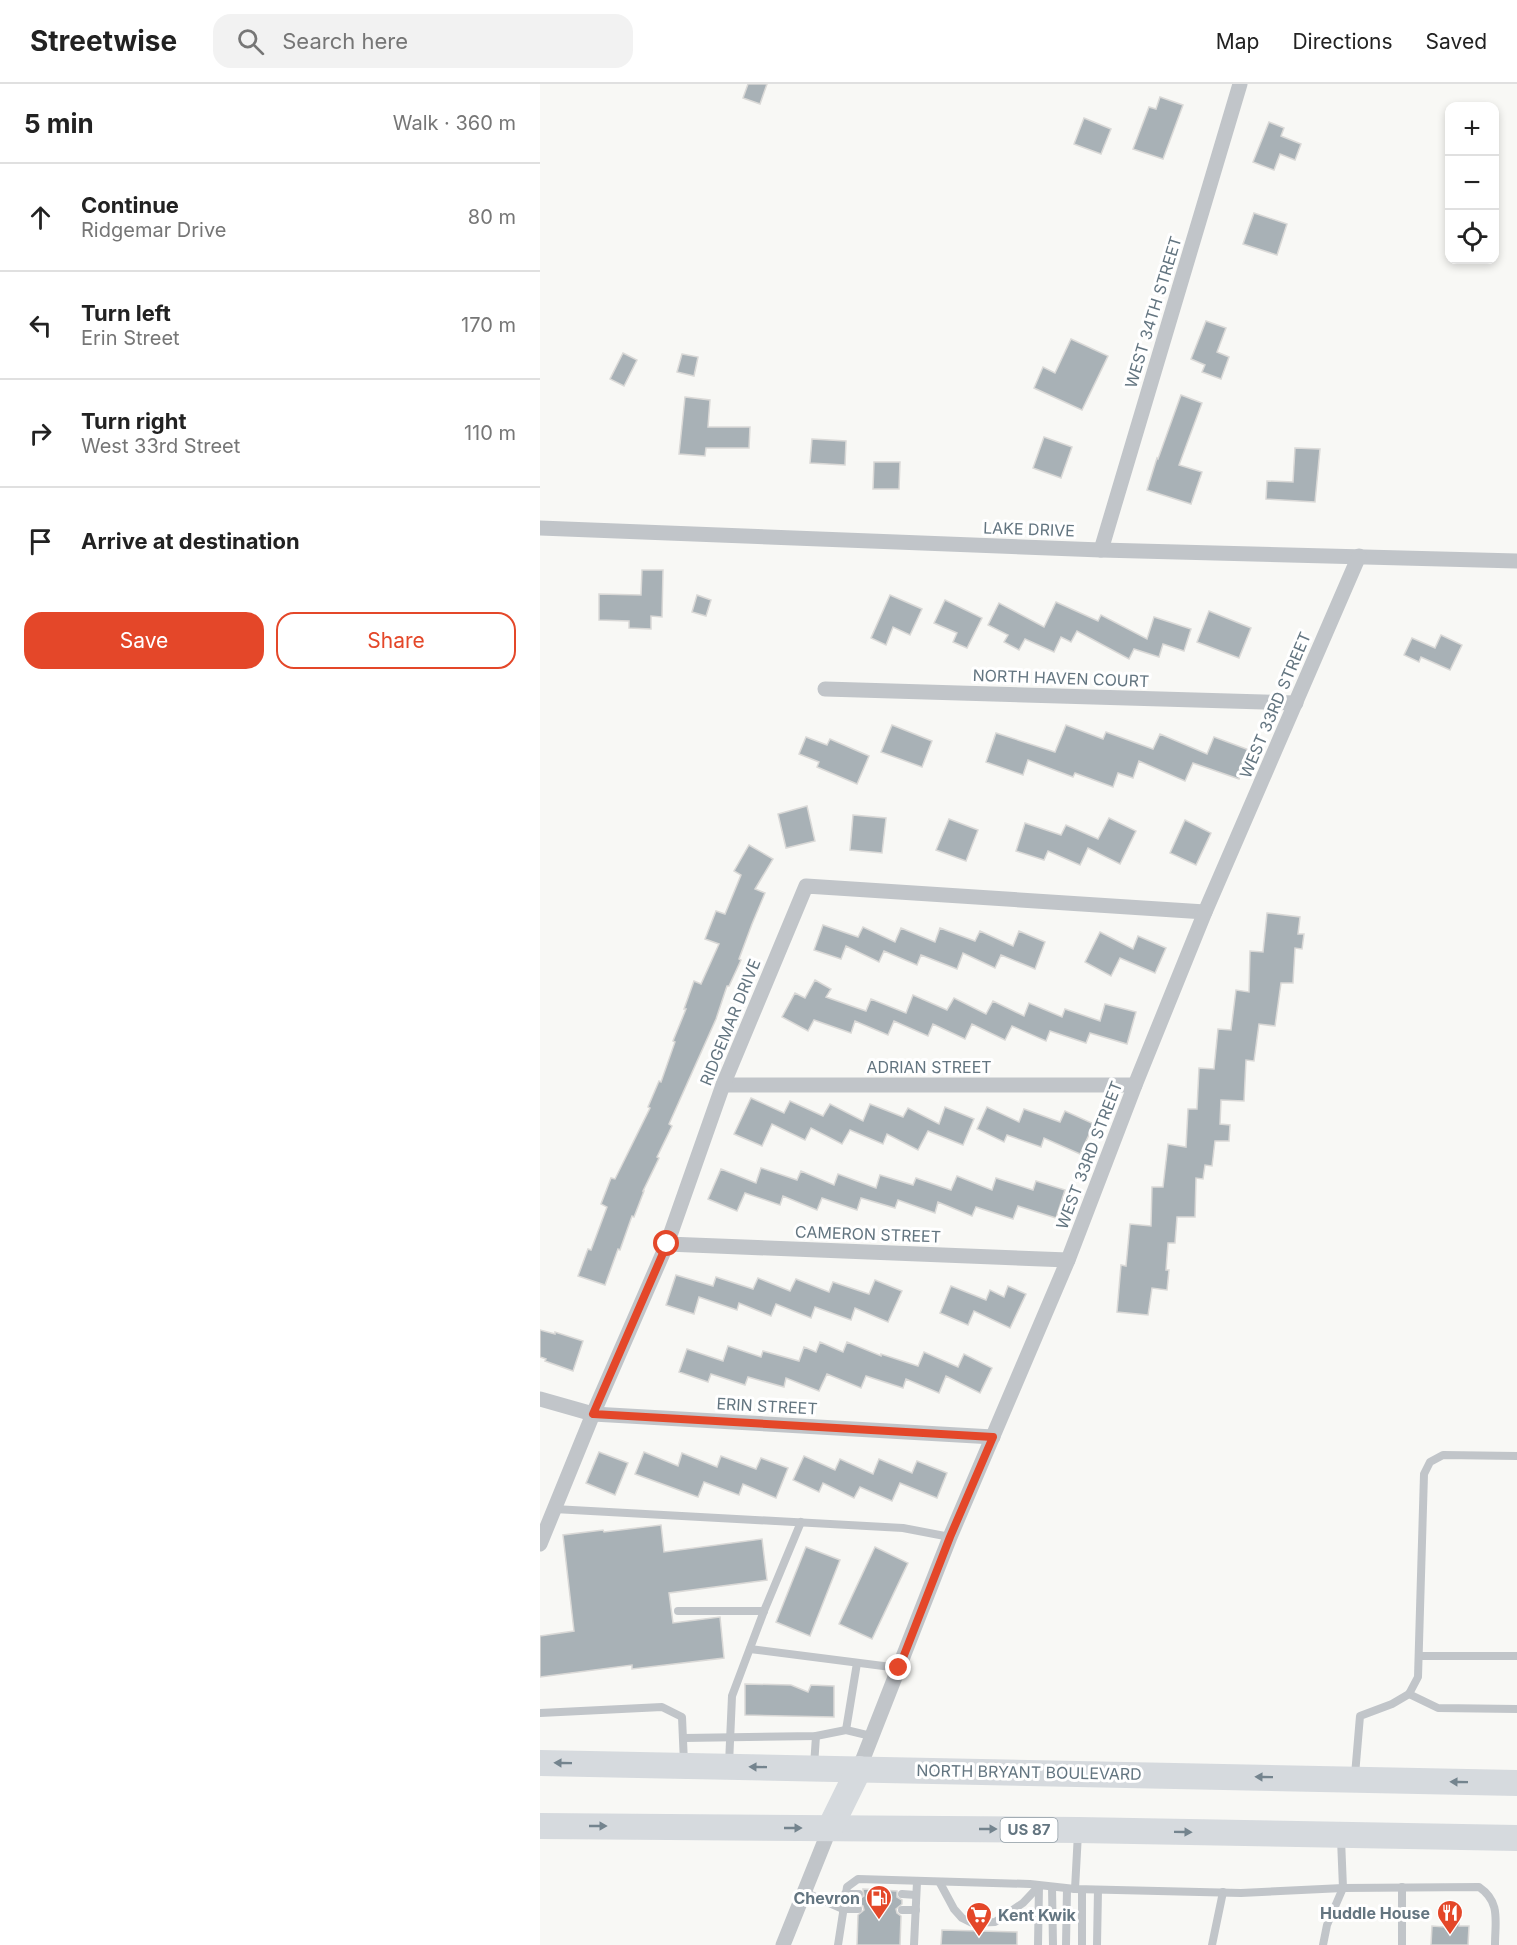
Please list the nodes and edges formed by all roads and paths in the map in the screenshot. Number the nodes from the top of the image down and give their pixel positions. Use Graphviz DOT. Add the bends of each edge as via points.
graph roads {
  1 [pos="1240,84"];
  2 [pos="540,528"];
  3 [pos="1101,550"];
  4 [pos="1359,556"];
  5 [pos="1517,561"];
  6 [pos="825,689"];
  7 [pos="1296,703"];
  8 [pos="1205,912"];
  9 [pos="723,1084"];
  10 [pos="1135,1085"];
  11 [pos="667,1244"];
  12 [pos="1068,1260"];
  13 [pos="540,1399"];
  14 [pos="593,1414"];
  15 [pos="993,1437"];
  16 [pos="1517,1456"];
  17 [pos="554,1509"];
  18 [pos="801,1522"];
  19 [pos="950,1537"];
  20 [pos="540,1544"];
  21 [pos="678,1611"];
  22 [pos="764,1611"];
  23 [pos="750,1649"];
  24 [pos="1419,1656"];
  25 [pos="1517,1656"];
  26 [pos="857,1663"];
  27 [pos="899,1668"];
  28 [pos="1409,1694"];
  29 [pos="1517,1709"];
  30 [pos="540,1713"];
  31 [pos="846,1730"];
  32 [pos="730,1736"];
  33 [pos="816,1736"];
  34 [pos="871,1736"];
  35 [pos="684,1738"];
  36 [pos="540,1763"];
  37 [pos="684,1765"];
  38 [pos="729,1766"];
  39 [pos="814,1768"];
  40 [pos="859,1769"];
  41 [pos="1355,1779"];
  42 [pos="1517,1783"];
  43 [pos="540,1826"];
  44 [pos="830,1828"];
  45 [pos="1078,1830"];
  46 [pos="1341,1835"];
  47 [pos="1517,1838"];
  48 [pos="917,1882"];
  49 [pos="940,1882"];
  50 [pos="1039,1886"];
  51 [pos="1052,1887"];
  52 [pos="1402,1887"];
  53 [pos="1343,1888"];
  54 [pos="1075,1889"];
  55 [pos="1098,1890"];
  56 [pos="804,1892"];
  57 [pos="1224,1892"];
  58 [pos="845,1894"];
  59 [pos="859,1894"];
  60 [pos="902,1894"];
  61 [pos="916,1895"];
  62 [pos="843,1909"];
  63 [pos="858,1909"];
  64 [pos="902,1910"];
  65 [pos="916,1910"];
  66 [pos="783,1945"];
  67 [pos="838,1945"];
  68 [pos="914,1945"];
  69 [pos="1038,1945"];
  70 [pos="1053,1945"];
  71 [pos="1066,1945"];
  72 [pos="1082,1945"];
  73 [pos="1097,1945"];
  74 [pos="1212,1945"];
  75 [pos="1323,1945"];
  76 [pos="1402,1945"];
  77 [pos="1495,1945"];
  1 -- 3 [label="street, WEST 34TH STREET"];
  2 -- 3 [label="street, LAKE DRIVE"];
  3 -- 4 [label="street, LAKE DRIVE"];
  4 -- 5 [label="street, LAKE DRIVE"];
  4 -- 7 [label="street, WEST 33RD STREET"];
  6 -- 7 [label="street, NORTH HAVEN COURT"];
  7 -- 8 [label="street, WEST 33RD STREET"];
  8 -- 9 [label="street, RIDGEMAR DRIVE" via="806,886"];
  8 -- 10 [label="street, WEST 33RD STREET"];
  9 -- 10 [label="street, ADRIAN STREET"];
  9 -- 11 [label="street, RIDGEMAR DRIVE"];
  10 -- 12 [label="street, WEST 33RD STREET"];
  11 -- 12 [label="street, CAMERON STREET"];
  11 -- 14 [label="street, RIDGEMAR DRIVE"];
  12 -- 15 [label="street, WEST 33RD STREET"];
  13 -- 14 [label="street, ERIN STREET"];
  14 -- 15 [label="street, ERIN STREET"];
  14 -- 17 [label="street, RIDGEMAR DRIVE"];
  15 -- 19 [label="street, WEST 33RD STREET"];
  16 -- 24 [label="lane" via="1443,1455 1430,1462 1424,1473"];
  17 -- 18 [label="lane"];
  17 -- 20 [label="street, RIDGEMAR DRIVE"];
  18 -- 19 [label="lane" via="903,1528"];
  18 -- 22 [label="lane"];
  19 -- 27 [label="street, WEST 33RD STREET"];
  21 -- 22 [label="lane"];
  22 -- 23 [label="lane"];
  23 -- 26 [label="lane"];
  23 -- 32 [label="lane" via="732,1696"];
  24 -- 25 [label="lane"];
  24 -- 28 [label="lane" via="1418,1677"];
  26 -- 27 [label="lane"];
  26 -- 31 [label="lane"];
  27 -- 34 [label="street, WEST 33RD STREET"];
  28 -- 29 [label="lane" via="1438,1708"];
  28 -- 41 [label="lane" via="1360,1716"];
  30 -- 35 [label="lane" via="662,1707 682,1717"];
  31 -- 33 [label="lane"];
  31 -- 34 [label="lane"];
  32 -- 33 [label="lane"];
  32 -- 35 [label="lane"];
  32 -- 38 [label="lane"];
  33 -- 39 [label="lane"];
  34 -- 40 [label="street, WEST 33RD STREET"];
  35 -- 37 [label="lane"];
  37 -- 36 [label="highway, NORTH BRYANT BOULEVARD, one-way"];
  37 -- 38 [label="highway, NORTH BRYANT BOULEVARD"];
  39 -- 38 [label="highway, NORTH BRYANT BOULEVARD, one-way"];
  39 -- 40 [label="highway, NORTH BRYANT BOULEVARD"];
  41 -- 40 [label="highway, NORTH BRYANT BOULEVARD, one-way"];
  40 -- 44 [label="highway"];
  42 -- 41 [label="highway, NORTH BRYANT BOULEVARD, one-way"];
  43 -- 44 [label="highway, US 87, one-way"];
  44 -- 45 [label="highway, US 87, one-way"];
  44 -- 56 [label="street"];
  45 -- 46 [label="highway, US 87, one-way"];
  45 -- 54 [label="lane"];
  46 -- 47 [label="highway, US 87"];
  46 -- 53 [label="lane"];
  48 -- 49 [label="lane"];
  48 -- 58 [label="lane" via="858,1879 847,1887"];
  48 -- 61 [label="lane"];
  49 -- 50 [label="lane"];
  49 -- 50 [label="lane" via="954,1909 972,1923 995,1922 1023,1903"];
  50 -- 51 [label="lane"];
  50 -- 69 [label="lane"];
  51 -- 54 [label="lane"];
  51 -- 70 [label="lane"];
  52 -- 53 [label="lane"];
  52 -- 76 [label="lane"];
  52 -- 77 [label="lane" via="1479,1887 1495,1903"];
  53 -- 57 [label="lane"];
  53 -- 75 [label="lane"];
  54 -- 55 [label="lane"];
  54 -- 71 [label="lane"];
  54 -- 72 [label="lane"];
  55 -- 57 [label="lane"];
  55 -- 73 [label="lane"];
  56 -- 62 [label="lane"];
  56 -- 66 [label="street"];
  57 -- 74 [label="lane"];
  58 -- 59 [label="lane"];
  58 -- 62 [label="lane"];
  60 -- 61 [label="lane"];
  61 -- 65 [label="lane"];
  62 -- 63 [label="lane"];
  62 -- 67 [label="lane"];
  64 -- 65 [label="lane"];
  65 -- 68 [label="lane"];
}
